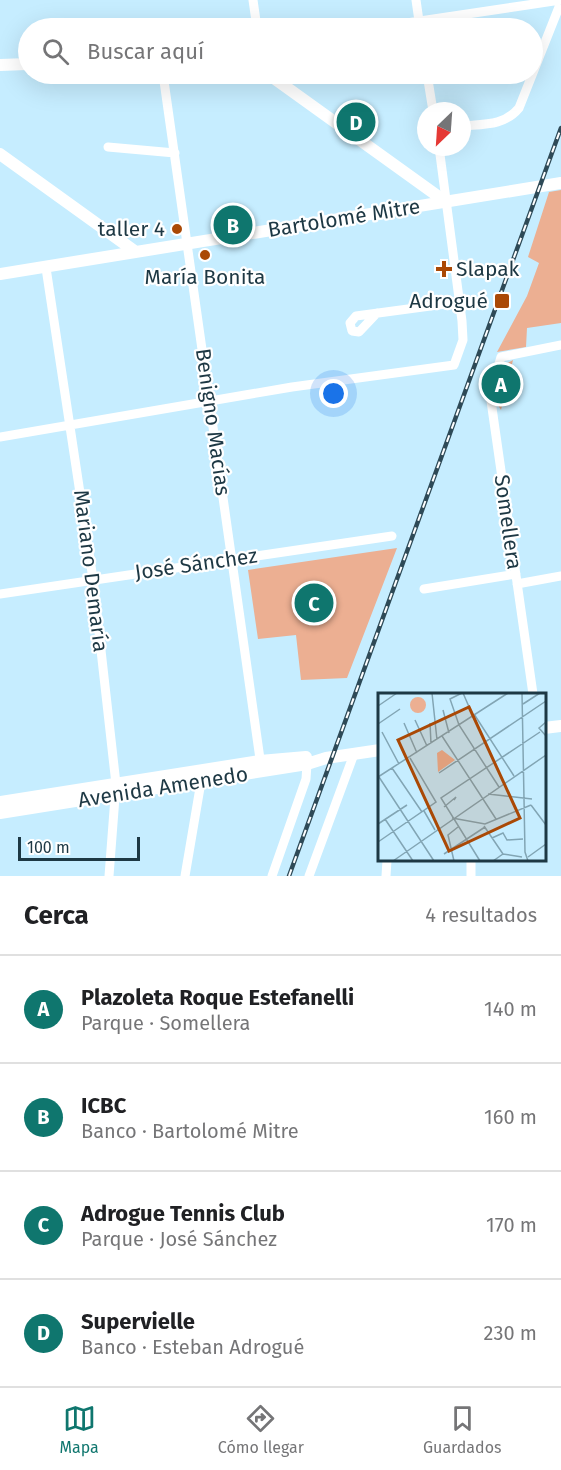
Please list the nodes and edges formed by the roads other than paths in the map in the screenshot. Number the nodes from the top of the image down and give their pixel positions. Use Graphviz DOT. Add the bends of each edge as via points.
graph roads {
  1 [pos="253,0"];
  2 [pos="416,0"];
  3 [pos="561,1"];
  4 [pos="256,18"];
  5 [pos="419,18"];
  6 [pos="461,18"];
  7 [pos="543,47"];
  8 [pos="18,64"];
  9 [pos="0,65"];
  10 [pos="165,84"];
  11 [pos="282,84"];
  12 [pos="429,84"];
  13 [pos="528,84"];
  14 [pos="432,102"];
  15 [pos="471,125"];
  16 [pos="108,147"];
  17 [pos="175,153"];
  18 [pos="0,154"];
  19 [pos="440,156"];
  20 [pos="561,183"];
  21 [pos="446,202"];
  22 [pos="188,243"];
  23 [pos="136,252"];
  24 [pos="46,268"];
  25 [pos="0,274"];
  26 [pos="460,302"];
  27 [pos="377,313"];
  28 [pos="561,345"];
  29 [pos="210,401"];
  30 [pos="72,426"];
  31 [pos="0,437"];
  32 [pos="392,536"];
  33 [pos="232,559"];
  34 [pos="561,576"];
  35 [pos="93,579"];
  36 [pos="516,579"];
  37 [pos="424,589"];
  38 [pos="0,594"];
  39 [pos="533,693"];
  40 [pos="561,726"];
  41 [pos="546,728"];
  42 [pos="378,750"];
  43 [pos="354,754"];
  44 [pos="326,758"];
  45 [pos="307,764"];
  46 [pos="261,766"];
  47 [pos="202,776"];
  48 [pos="117,789"];
  49 [pos="0,802"];
  50 [pos="0,813"];
  51 [pos="387,861"];
  52 [pos="109,876"];
  53 [pos="185,876"];
  54 [pos="272,876"];
  55 [pos="309,876"];
  56 [pos="386,876"];
  1 -- 4 [label="street"];
  2 -- 5 [label="street"];
  3 -- 6 [label="street"];
  3 -- 7 [label="street"];
  8 -- 9 [label="street"];
  10 -- 17 [label="street, Benigno Macías"];
  11 -- 21 [label="street"];
  12 -- 14 [label="street"];
  13 -- 15 [label="street" via="519,108 510,118"];
  16 -- 17 [label="street"];
  17 -- 22 [label="street, Benigno Macías"];
  18 -- 23 [label="street"];
  19 -- 21 [label="street"];
  20 -- 21 [label="street, Bartolomé Mitre"];
  21 -- 22 [label="street, Bartolomé Mitre"];
  21 -- 26 [label="street"];
  22 -- 23 [label="street, Bartolomé Mitre"];
  22 -- 29 [label="street, Benigno Macías"];
  23 -- 24 [label="street, Bartolomé Mitre"];
  24 -- 25 [label="street, Bartolomé Mitre"];
  24 -- 30 [label="street, Mariano Demaría"];
  26 -- 27 [label="street"];
  26 -- 29 [label="street" via="463,340 454,365"];
  28 -- 36 [label="street, Somellera" via="499,359 490,394"];
  29 -- 30 [label="street"];
  29 -- 33 [label="street, Benigno Macías"];
  30 -- 31 [label="street"];
  30 -- 35 [label="street, Mariano Demaría"];
  32 -- 33 [label="street, José Sánchez"];
  33 -- 35 [label="street, José Sánchez"];
  33 -- 46 [label="street, Benigno Macías"];
  34 -- 36 [label="street"];
  35 -- 38 [label="street, José Sánchez"];
  35 -- 48 [label="street, Mariano Demaría"];
  36 -- 37 [label="street"];
  36 -- 39 [label="street, Somellera"];
  40 -- 41 [label="street"];
  42 -- 43 [label="street, Avenida Amenedo"];
  43 -- 44 [label="street, Avenida Amenedo"];
  43 -- 55 [label="street"];
  44 -- 45 [label="street, Avenida Amenedo"];
  44 -- 46 [label="street, Avenida Amenedo" via="313,756"];
  45 -- 46 [label="street, Avenida Amenedo"];
  45 -- 54 [label="street" via="306,779"];
  46 -- 47 [label="street, Avenida Amenedo"];
  47 -- 48 [label="street, Avenida Amenedo"];
  47 -- 53 [label="street"];
  48 -- 49 [label="street, Avenida Amenedo"];
  48 -- 50 [label="street, Avenida Amenedo"];
  48 -- 52 [label="street, Mariano Demaría"];
  51 -- 56 [label="street"];
}
